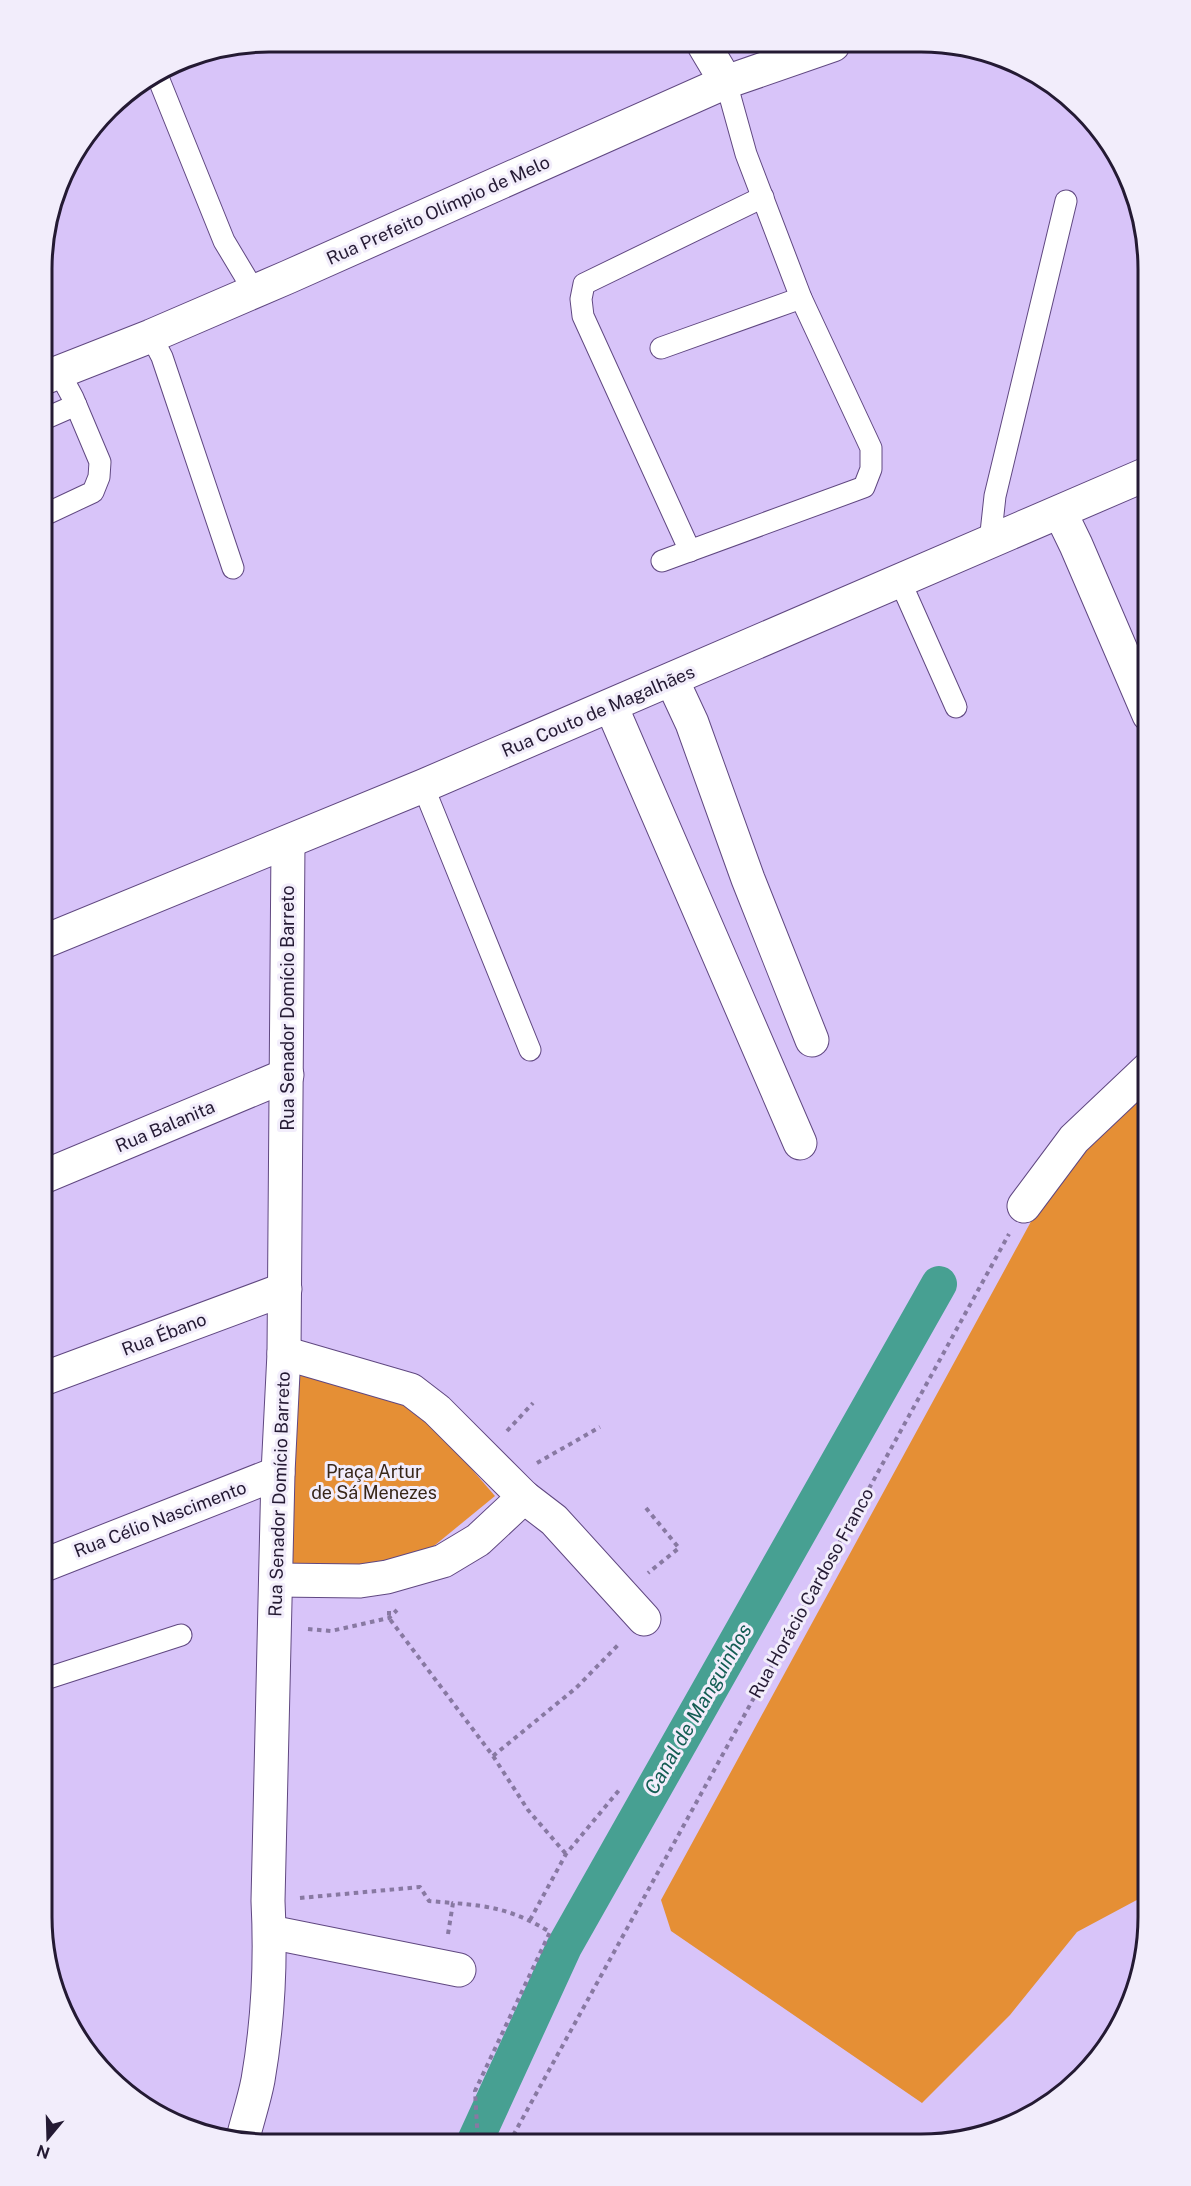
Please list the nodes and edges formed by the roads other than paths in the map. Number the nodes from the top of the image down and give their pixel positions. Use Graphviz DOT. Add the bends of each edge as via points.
graph roads {
  1 [pos="708,52"];
  2 [pos="813,52"];
  3 [pos="726,82"];
  4 [pos="160,83"];
  5 [pos="763,197"];
  6 [pos="1066,201"];
  7 [pos="254,291"];
  8 [pos="801,298"];
  9 [pos="151,336"];
  10 [pos="660,348"];
  11 [pos="52,375"];
  12 [pos="52,376"];
  13 [pos="76,405"];
  14 [pos="52,416"];
  15 [pos="1138,478"];
  16 [pos="52,511"];
  17 [pos="1060,512"];
  18 [pos="990,542"];
  19 [pos="690,551"];
  20 [pos="662,561"];
  21 [pos="233,568"];
  22 [pos="900,581"];
  23 [pos="672,680"];
  24 [pos="1138,689"];
  25 [pos="611,706"];
  26 [pos="956,707"];
  27 [pos="423,786"];
  28 [pos="288,843"];
  29 [pos="52,938"];
  30 [pos="812,1040"];
  31 [pos="530,1050"];
  32 [pos="287,1075"];
  33 [pos="1138,1078"];
  34 [pos="800,1143"];
  35 [pos="52,1172"];
  36 [pos="1024,1206"];
  37 [pos="285,1289"];
  38 [pos="284,1353"];
  39 [pos="52,1376"];
  40 [pos="278,1473"];
  41 [pos="517,1489"];
  42 [pos="52,1562"];
  43 [pos="276,1580"];
  44 [pos="644,1619"];
  45 [pos="181,1635"];
  46 [pos="52,1677"];
  47 [pos="269,1917"];
  48 [pos="450,1969"];
  49 [pos="244,2132"];
  1 -- 3 [label="street"];
  2 -- 3 [label="street, Rua Prefeito Olímpio de Melo"];
  3 -- 5 [label="lane" via="746,154"];
  3 -- 7 [label="street, Rua Prefeito Olímpio de Melo"];
  4 -- 7 [label="lane" via="224,241"];
  5 -- 8 [label="lane"];
  5 -- 19 [label="lane" via="584,284 583,316"];
  6 -- 18 [label="lane" via="995,496"];
  7 -- 9 [label="street, Rua Prefeito Olímpio de Melo"];
  8 -- 10 [label="lane"];
  8 -- 19 [label="lane" via="871,448 871,469 864,487"];
  9 -- 11 [label="street, Rua Prefeito Olímpio de Melo"];
  9 -- 21 [label="lane" via="162,357"];
  12 -- 13 [label="lane"];
  13 -- 14 [label="lane"];
  13 -- 16 [label="lane" via="100,462 99,477 93,492"];
  15 -- 17 [label="street, Rua Couto de Magalhães"];
  17 -- 18 [label="street, Rua Couto de Magalhães"];
  17 -- 24 [label="street"];
  18 -- 22 [label="street, Rua Couto de Magalhães"];
  19 -- 20 [label="lane"];
  22 -- 23 [label="street, Rua Couto de Magalhães"];
  22 -- 26 [label="lane"];
  23 -- 25 [label="street, Rua Couto de Magalhães"];
  23 -- 30 [label="street" via="692,723"];
  25 -- 27 [label="street, Rua Couto de Magalhães"];
  25 -- 34 [label="street"];
  27 -- 28 [label="street, Rua Couto de Magalhães"];
  27 -- 31 [label="lane"];
  28 -- 29 [label="street, Rua Couto de Magalhães"];
  28 -- 32 [label="street, Rua Senador Domício Barreto"];
  32 -- 35 [label="street, Rua Balanita"];
  32 -- 37 [label="street, Rua Senador Domício Barreto"];
  33 -- 36 [label="street" via="1074,1139"];
  37 -- 38 [label="street, Rua Senador Domício Barreto"];
  37 -- 39 [label="street, Rua Ébano"];
  38 -- 40 [label="street, Rua Senador Domício Barreto"];
  38 -- 41 [label="street" via="411,1390 437,1410"];
  40 -- 42 [label="street, Rua Célio Nascimento"];
  40 -- 43 [label="street, Rua Senador Domício Barreto"];
  41 -- 43 [label="street" via="478,1540 442,1561 360,1581"];
  41 -- 44 [label="street" via="554,1520"];
  43 -- 47 [label="street, Rua Senador Domício Barreto"];
  45 -- 46 [label="lane"];
  47 -- 48 [label="street"];
  47 -- 49 [label="street, Rua Senador Domício Barreto" via="264,2033"];
}
